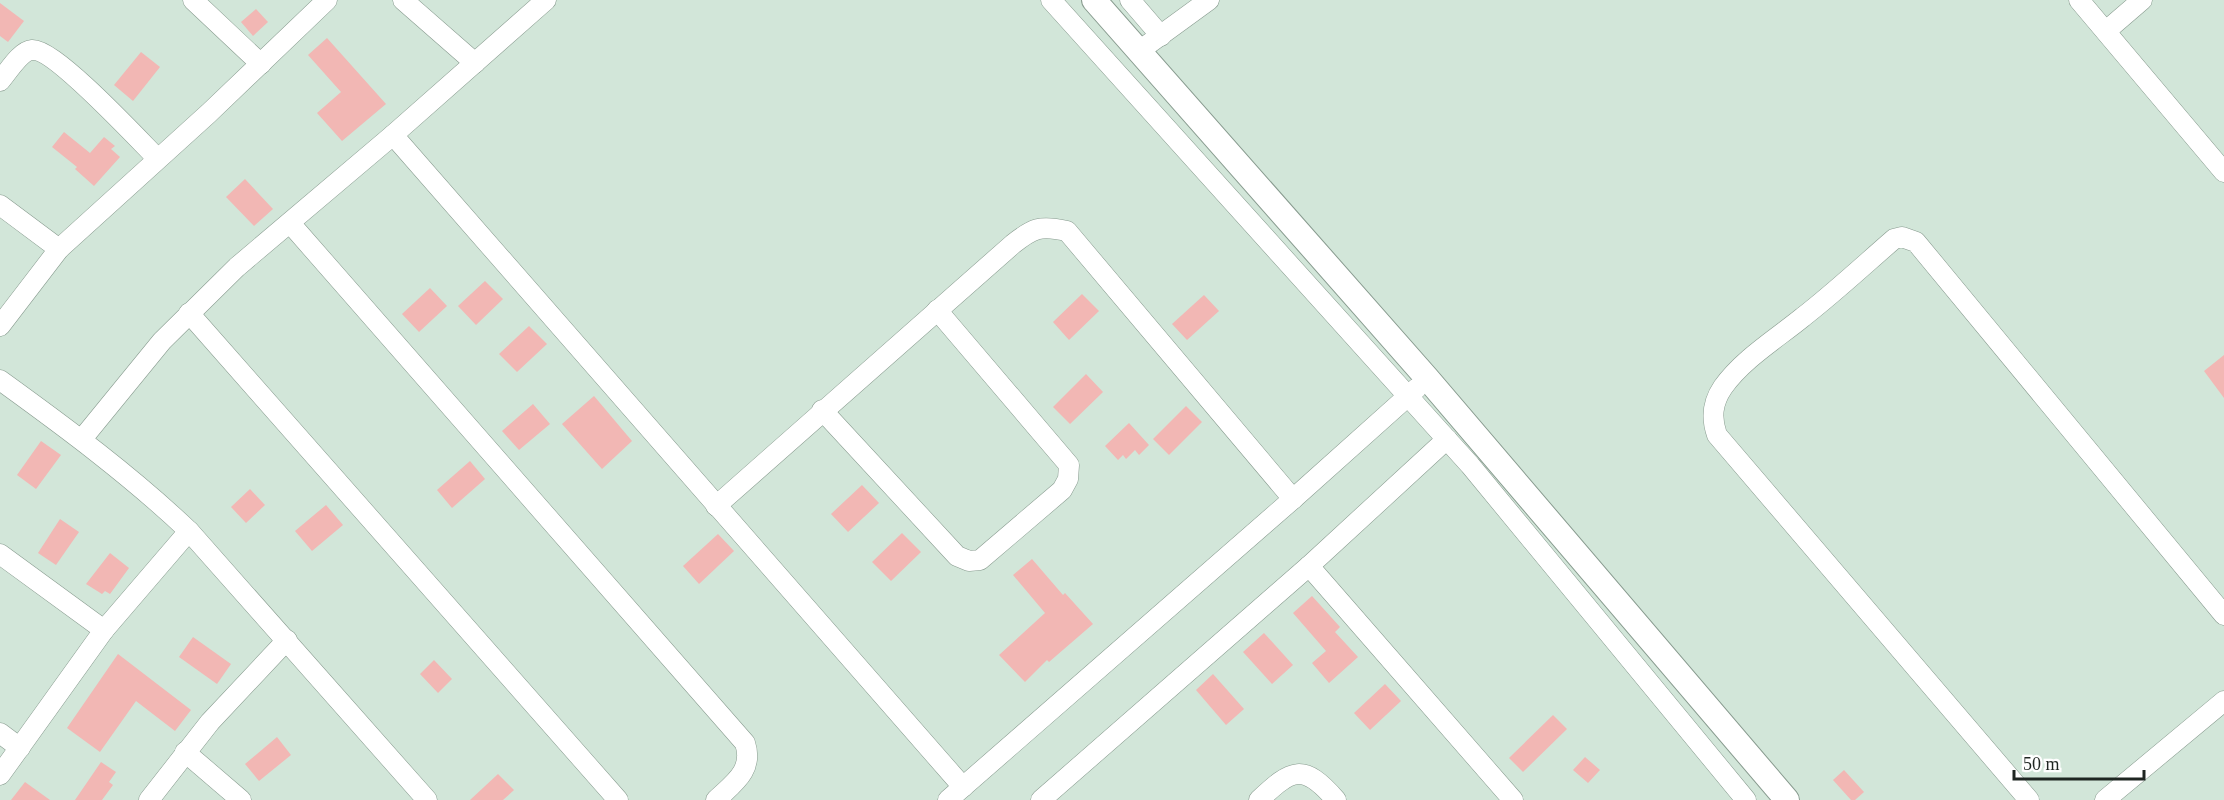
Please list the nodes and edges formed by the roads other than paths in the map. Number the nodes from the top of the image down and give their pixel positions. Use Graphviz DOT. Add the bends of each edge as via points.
graph roads {
  1 [pos="193,0"];
  2 [pos="327,0"];
  3 [pos="403,0"];
  4 [pos="546,0"];
  5 [pos="1051,0"];
  6 [pos="1094,0"];
  7 [pos="1130,0"];
  8 [pos="1209,0"];
  9 [pos="2079,0"];
  10 [pos="2142,0"];
  11 [pos="2106,31"];
  12 [pos="1161,36"];
  13 [pos="1139,51"];
  14 [pos="475,63"];
  15 [pos="261,64"];
  16 [pos="0,81"];
  17 [pos="393,135"];
  18 [pos="157,158"];
  19 [pos="2224,172"];
  20 [pos="0,205"];
  21 [pos="290,223"];
  22 [pos="59,249"];
  23 [pos="937,309"];
  24 [pos="189,313"];
  25 [pos="0,326"];
  26 [pos="1427,378"];
  27 [pos="0,380"];
  28 [pos="1408,397"];
  29 [pos="822,410"];
  30 [pos="82,439"];
  31 [pos="1447,439"];
  32 [pos="1293,499"];
  33 [pos="716,506"];
  34 [pos="189,531"];
  35 [pos="0,554"];
  36 [pos="1309,566"];
  37 [pos="2224,615"];
  38 [pos="104,630"];
  39 [pos="287,640"];
  40 [pos="2224,701"];
  41 [pos="0,733"];
  42 [pos="20,748"];
  43 [pos="185,752"];
  44 [pos="0,775"];
  45 [pos="956,794"];
  46 [pos="1742,799"];
  47 [pos="149,800"];
  48 [pos="241,800"];
  49 [pos="427,800"];
  50 [pos="618,800"];
  51 [pos="716,800"];
  52 [pos="1041,800"];
  53 [pos="1258,800"];
  54 [pos="1336,800"];
  55 [pos="1513,800"];
  56 [pos="1787,800"];
  57 [pos="2029,800"];
  58 [pos="2105,800"];
  1 -- 15 [label="street"];
  2 -- 15 [label="street"];
  3 -- 14 [label="street"];
  4 -- 14 [label="street"];
  5 -- 28 [label="street"];
  6 -- 13 [label="street"];
  7 -- 12 [label="street"];
  8 -- 12 [label="street"];
  9 -- 11 [label="street"];
  10 -- 11 [label="street"];
  11 -- 19 [label="street"];
  12 -- 13 [label="street"];
  13 -- 26 [label="street"];
  14 -- 17 [label="street"];
  15 -- 18 [label="street"];
  16 -- 18 [label="street" via="24,53 31,49 47,54"];
  17 -- 21 [label="street"];
  17 -- 33 [label="street"];
  18 -- 22 [label="street"];
  20 -- 22 [label="street"];
  21 -- 24 [label="street"];
  21 -- 51 [label="street" via="745,743 745,771"];
  22 -- 25 [label="street"];
  23 -- 29 [label="street"];
  23 -- 29 [label="street" via="1069,465 1062,490 980,560 969,561 957,556"];
  23 -- 32 [label="street" via="1031,230 1048,227 1067,231"];
  24 -- 30 [label="street"];
  24 -- 50 [label="street"];
  26 -- 28 [label="street"];
  26 -- 56 [label="street"];
  27 -- 30 [label="street"];
  28 -- 31 [label="street"];
  28 -- 32 [label="street"];
  29 -- 33 [label="street"];
  30 -- 34 [label="street"];
  31 -- 36 [label="street"];
  31 -- 46 [label="street"];
  32 -- 45 [label="street"];
  33 -- 45 [label="street"];
  34 -- 38 [label="street"];
  34 -- 39 [label="street"];
  35 -- 38 [label="street"];
  36 -- 52 [label="street"];
  36 -- 55 [label="street"];
  37 -- 57 [label="street" via="1916,242 1902,237 1894,239 1749,360 1716,400 1712,413 1717,435"];
  38 -- 42 [label="street"];
  39 -- 43 [label="street"];
  39 -- 49 [label="street"];
  40 -- 58 [label="street"];
  41 -- 42 [label="street"];
  42 -- 44 [label="street"];
  43 -- 47 [label="street"];
  43 -- 48 [label="street"];
  53 -- 54 [label="street" via="1287,775 1298,774 1313,778"];
}
